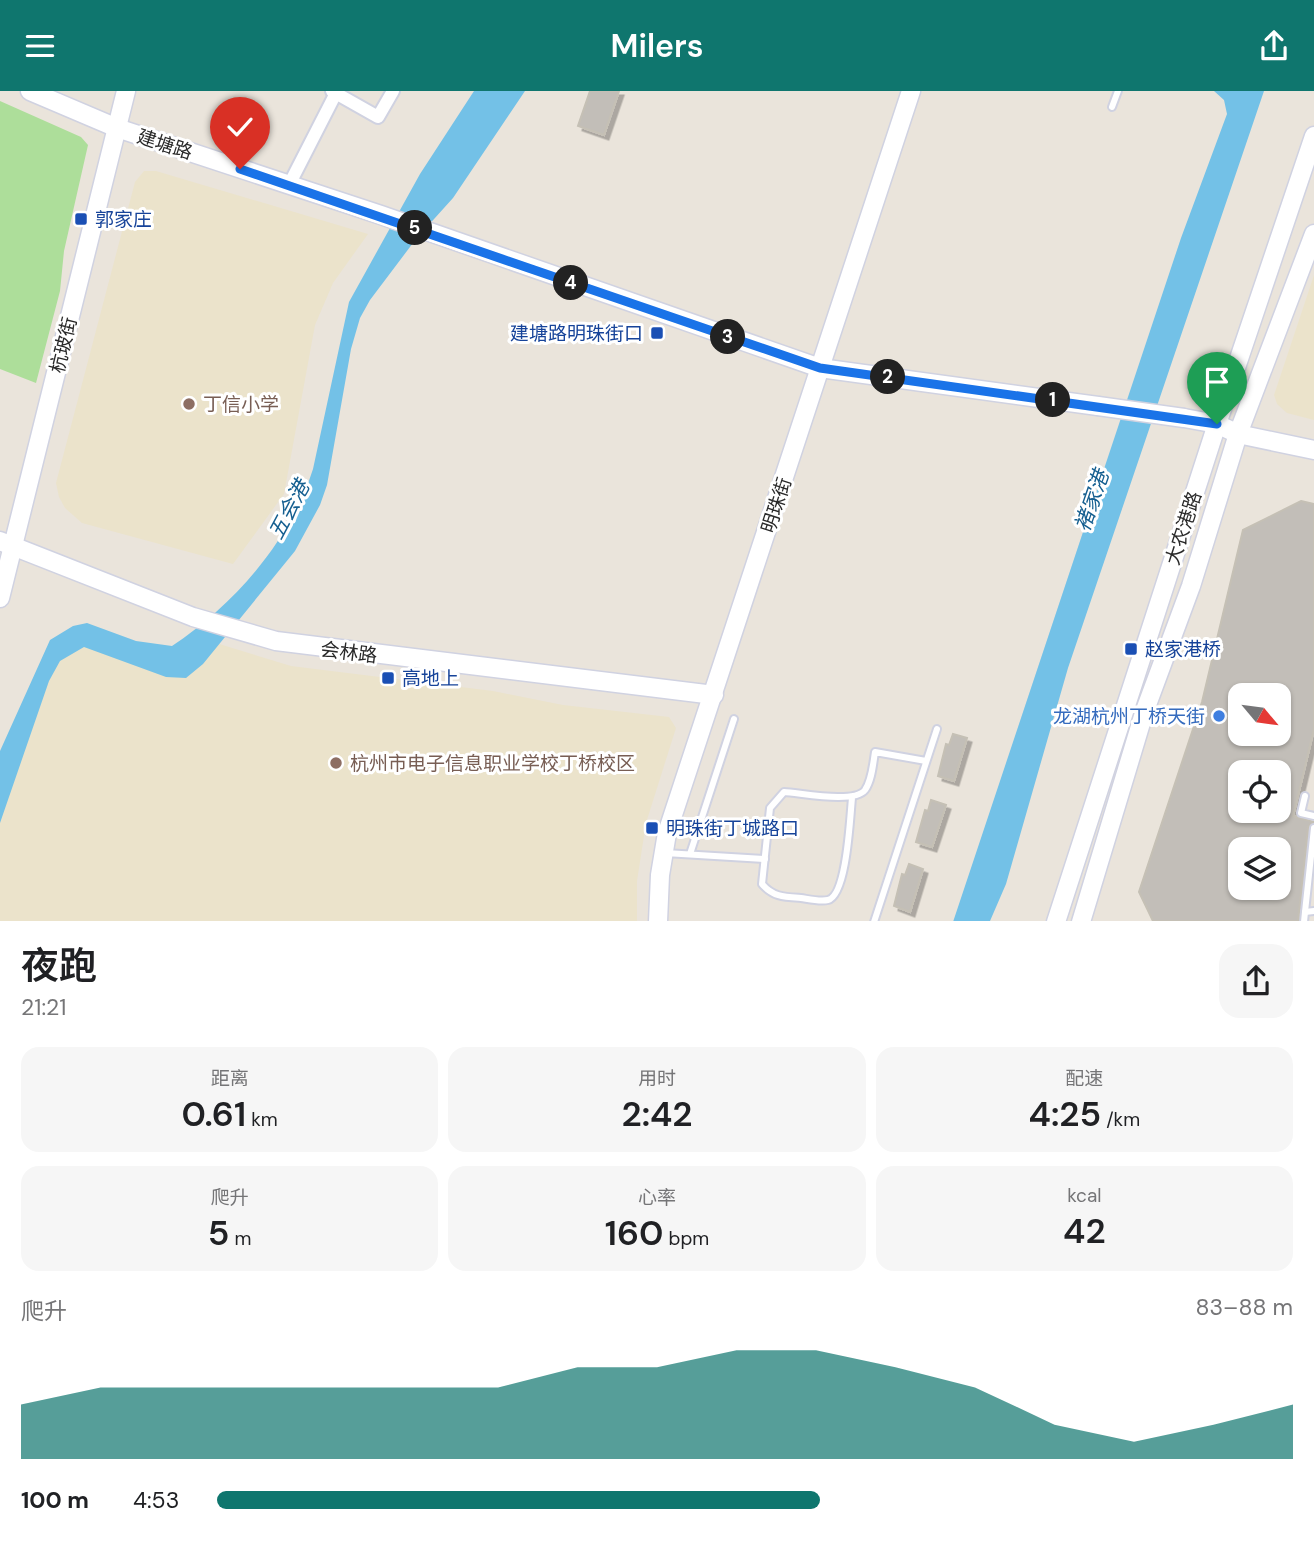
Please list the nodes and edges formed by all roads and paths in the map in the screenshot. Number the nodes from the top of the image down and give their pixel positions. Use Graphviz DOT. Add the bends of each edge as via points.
graph roads {
  1 [pos="30,91"];
  2 [pos="126,91"];
  3 [pos="393,91"];
  4 [pos="911,91"];
  5 [pos="1118,91"];
  6 [pos="334,92"];
  7 [pos="1112,107"];
  8 [pos="117,128"];
  9 [pos="1314,136"];
  10 [pos="289,185"];
  11 [pos="1314,234"];
  12 [pos="820,368"];
  13 [pos="1217,424"];
  14 [pos="1238,434"];
  15 [pos="1314,450"];
  16 [pos="7,544"];
  17 [pos="0,598"];
  18 [pos="714,695"];
  19 [pos="734,719"];
  20 [pos="937,729"];
  21 [pos="926,761"];
  22 [pos="1305,796"];
  23 [pos="852,798"];
  24 [pos="1314,816"];
  25 [pos="1314,828"];
  26 [pos="664,853"];
  27 [pos="690,854"];
  28 [pos="765,859"];
  29 [pos="1314,911"];
  30 [pos="1305,912"];
  31 [pos="658,921"];
  32 [pos="874,921"];
  33 [pos="1056,921"];
  34 [pos="1081,921"];
  35 [pos="1304,921"];
  1 -- 8 [label="street, 建塘路"];
  2 -- 8 [label="street, 杭玻街"];
  3 -- 6 [label="street" via="378,117"];
  4 -- 12 [label="street, 明珠街"];
  5 -- 7 [label="lane"];
  6 -- 10 [label="street"];
  8 -- 10 [label="street, 建塘路"];
  8 -- 16 [label="street, 杭玻街"];
  9 -- 13 [label="street, 大农港路"];
  10 -- 12 [label="street, 建塘路"];
  11 -- 14 [label="street, 大农港路"];
  12 -- 13 [label="street, 建塘路, bridge"];
  12 -- 18 [label="street, 明珠街"];
  13 -- 14 [label="street, 建塘路"];
  13 -- 33 [label="street, 大农港路"];
  14 -- 15 [label="street, 建塘路"];
  14 -- 34 [label="street, 大农港路" via="1191,586 1144,713"];
  16 -- 17 [label="street, 杭玻街"];
  16 -- 18 [label="street, 会林路" via="193,617 276,641"];
  18 -- 26 [label="street, 明珠街"];
  19 -- 27 [label="lane"];
  20 -- 21 [label="lane"];
  21 -- 23 [label="lane" via="875,752 869,782 864,792"];
  21 -- 32 [label="lane"];
  22 -- 24 [label="lane" via="1301,813"];
  23 -- 28 [label="lane" via="784,792 770,808"];
  23 -- 28 [label="lane" via="843,875 835,895 827,900 768,892 762,884"];
  25 -- 30 [label="lane"];
  26 -- 27 [label="lane"];
  26 -- 31 [label="street, 明珠街"];
  27 -- 28 [label="lane"];
  29 -- 30 [label="lane"];
  30 -- 35 [label="lane"];
}
